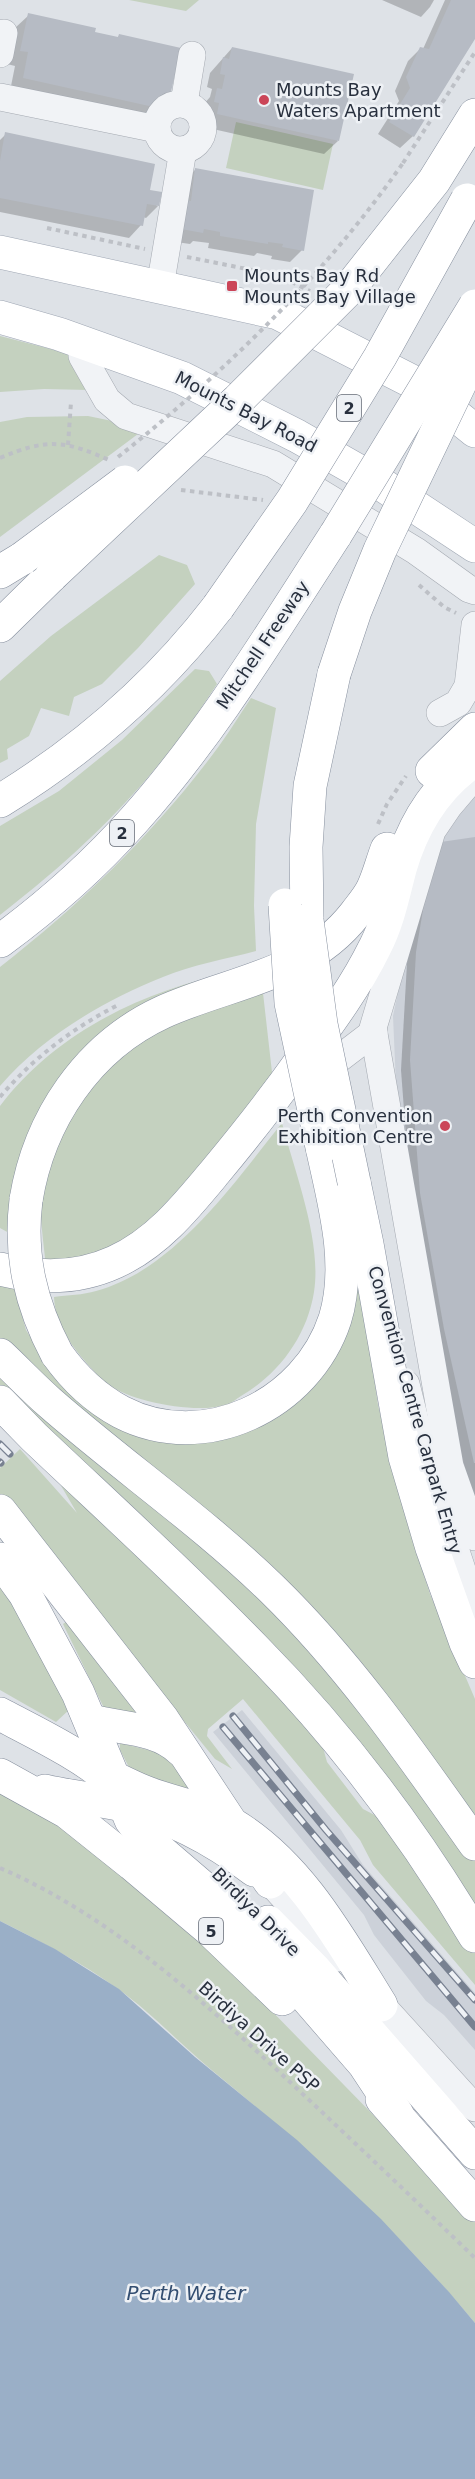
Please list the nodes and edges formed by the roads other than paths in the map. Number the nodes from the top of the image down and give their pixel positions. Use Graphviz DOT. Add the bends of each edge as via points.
graph roads {
  1 [pos="192,55"];
  2 [pos="0,97"];
  3 [pos="184,103"];
  4 [pos="475,115"];
  5 [pos="157,129"];
  6 [pos="183,150"];
  7 [pos="475,155"];
  8 [pos="455,189"];
  9 [pos="0,252"];
  10 [pos="160,286"];
  11 [pos="475,306"];
  12 [pos="0,317"];
  13 [pos="86,344"];
  14 [pos="475,352"];
  15 [pos="238,399"];
  16 [pos="475,431"];
  17 [pos="393,445"];
  18 [pos="475,546"];
  19 [pos="11,565"];
  20 [pos="475,591"];
  21 [pos="475,625"];
  22 [pos="0,626"];
  23 [pos="327,669"];
  24 [pos="440,712"];
  25 [pos="475,729"];
  26 [pos="475,760"];
  27 [pos="475,777"];
  28 [pos="0,801"];
  29 [pos="300,909"];
  30 [pos="0,941"];
  31 [pos="374,1032"];
  32 [pos="261,1118"];
  33 [pos="343,1185"];
  34 [pos="367,1244"];
  35 [pos="0,1269"];
  36 [pos="0,1355"];
  37 [pos="0,1402"];
  38 [pos="0,1511"];
  39 [pos="475,1537"];
  40 [pos="0,1558"];
  41 [pos="475,1609"];
  42 [pos="475,1662"];
  43 [pos="0,1714"];
  44 [pos="91,1721"];
  45 [pos="193,1762"];
  46 [pos="1,1775"];
  47 [pos="118,1789"];
  48 [pos="231,1823"];
  49 [pos="475,1844"];
  50 [pos="270,1882"];
  51 [pos="475,1936"];
  52 [pos="381,2005"];
  53 [pos="475,2108"];
  54 [pos="397,2114"];
  55 [pos="475,2152"];
  56 [pos="475,2205"];
  1 -- 3 [label="lane"];
  2 -- 5 [label="lane"];
  3 -- 5 [label="lane" via="164,109 158,117"];
  3 -- 6 [label="lane" via="202,116 204,130 198,142"];
  4 -- 8 [label="main road"];
  5 -- 6 [label="lane" via="162,142 174,150"];
  6 -- 10 [label="lane"];
  7 -- 8 [label="main road"];
  8 -- 15 [label="main road, bridge"];
  8 -- 28 [label="main road, 2, bridge" via="380,357 292,501 218,607 189,645 115,717"];
  9 -- 10 [label="main road"];
  10 -- 16 [label="main road" via="278,313 417,384"];
  11 -- 17 [label="main road, Mitchell Freeway / 2, bridge"];
  12 -- 13 [label="main road, Mounts Bay Road"];
  13 -- 18 [label="main road, Mounts Bay Road" via="182,378 297,436 378,482"];
  13 -- 20 [label="lane" via="82,356 106,400 126,416 273,464"];
  14 -- 23 [label="main road, bridge"];
  15 -- 19 [label="main road, bridge"];
  15 -- 22 [label="main road, bridge"];
  17 -- 23 [label="main road"];
  17 -- 30 [label="main road, Mitchell Freeway / 2, bridge" via="224,705 172,774 135,819 55,898"];
  21 -- 24 [label="lane" via="468,686 458,703"];
  23 -- 29 [label="main road" via="309,786"];
  25 -- 33 [label="main road, bridge" via="430,772 412,797 373,889 343,928 293,965 199,998 143,1023 85,1070 53,1116 34,1162 23,1226 26,1268 37,1310 57,1354 69,1371 103,1402 162,1426 202,1428 243,1418 264,1407 294,1385 309,1368 335,1319"];
  26 -- 32 [label="main road" via="444,784 430,801 408,846 388,918 354,986"];
  27 -- 31 [label="lane" via="432,831"];
  29 -- 33 [label="main road, bridge" via="321,1024"];
  29 -- 33 [label="main road, bridge" via="322,1148"];
  31 -- 32 [label="lane"];
  31 -- 39 [label="lane" via="450,1466"];
  32 -- 35 [label="main road" via="182,1211 131,1254 97,1269 64,1276"];
  33 -- 34 [label="main road"];
  34 -- 41 [label="lane, Convention Centre Carpark Entry" via="423,1448"];
  34 -- 42 [label="main road" via="405,1457 432,1548"];
  36 -- 49 [label="main road" via="49,1402 197,1521 315,1633 356,1680"];
  37 -- 51 [label="main road" via="256,1649 354,1763 446,1887"];
  38 -- 45 [label="main road"];
  40 -- 44 [label="main road" via="55,1646"];
  43 -- 47 [label="main road, Birdiya Drive" via="40,1735"];
  44 -- 45 [label="main road" via="153,1733 174,1744"];
  44 -- 47 [label="main road"];
  45 -- 48 [label="main road"];
  46 -- 47 [label="main road" via="69,1797"];
  46 -- 54 [label="main road, 5" via="67,1812 209,1929"];
  47 -- 48 [label="main road" via="142,1791"];
  47 -- 50 [label="main road" via="225,1848"];
  47 -- 54 [label="main road" via="144,1837 255,1938 364,2064"];
  47 -- 55 [label="main road, Birdiya Drive" via="235,1888"];
  48 -- 50 [label="main road"];
  48 -- 52 [label="main road" via="265,1846 289,1870 331,1925"];
  50 -- 52 [label="lane"];
  52 -- 53 [label="lane"];
  54 -- 56 [label="main road, 5"];
}
